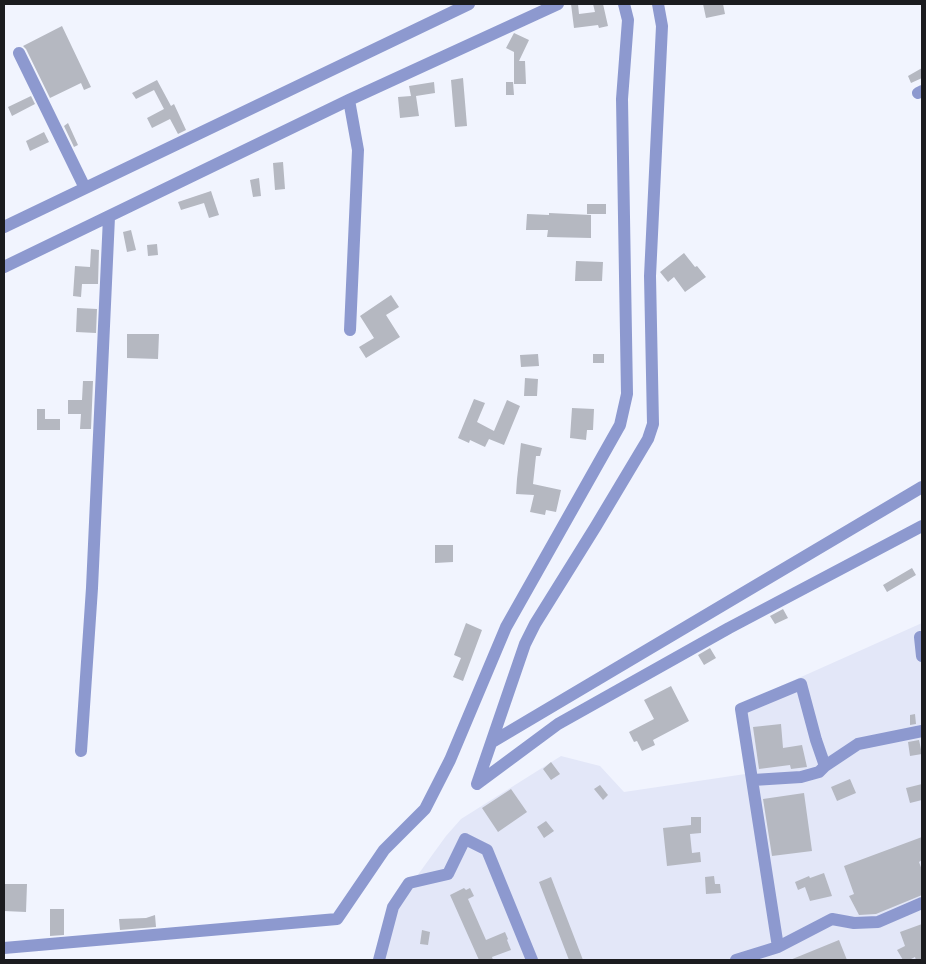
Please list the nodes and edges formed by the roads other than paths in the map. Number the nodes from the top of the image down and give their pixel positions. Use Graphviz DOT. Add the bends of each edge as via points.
graph roads {
  1 [pos="469,4"];
  2 [pos="558,4"];
  3 [pos="624,4"];
  4 [pos="658,4"];
  5 [pos="19,53"];
  6 [pos="349,100"];
  7 [pos="85,188"];
  8 [pos="109,217"];
  9 [pos="4,227"];
  10 [pos="4,266"];
  11 [pos="350,330"];
  12 [pos="922,486"];
  13 [pos="922,526"];
  14 [pos="920,637"];
  15 [pos="922,656"];
  16 [pos="922,731"];
  17 [pos="492,742"];
  18 [pos="81,751"];
  19 [pos="825,766"];
  20 [pos="753,780"];
  21 [pos="922,903"];
  22 [pos="778,947"];
  23 [pos="4,948"];
  24 [pos="380,960"];
  25 [pos="532,960"];
  26 [pos="736,960"];
  1 -- 7 [label="street"];
  2 -- 6 [label="street"];
  3 -- 23 [label="street" via="628,20 622,99 626,394 620,425 506,627 450,760 425,809 384,850 337,919"];
  4 -- 17 [label="street" via="662,26 650,276 653,424 648,439 535,624 525,644"];
  5 -- 7 [label="street"];
  6 -- 8 [label="street"];
  6 -- 11 [label="street" via="358,150"];
  7 -- 9 [label="street"];
  8 -- 10 [label="street"];
  8 -- 18 [label="street"];
  12 -- 17 [label="street"];
  13 -- 17 [label="street" via="729,628 558,724 477,784"];
  14 -- 15 [label="street"];
  16 -- 19 [label="street" via="858,744"];
  19 -- 20 [label="street" via="819,772 801,777"];
  19 -- 20 [label="street" via="801,684 742,709"];
  20 -- 22 [label="street"];
  21 -- 22 [label="street" via="878,922 854,923 832,919"];
  22 -- 26 [label="street"];
  24 -- 25 [label="street" via="393,907 409,883 448,874 465,839 488,850"];
}
